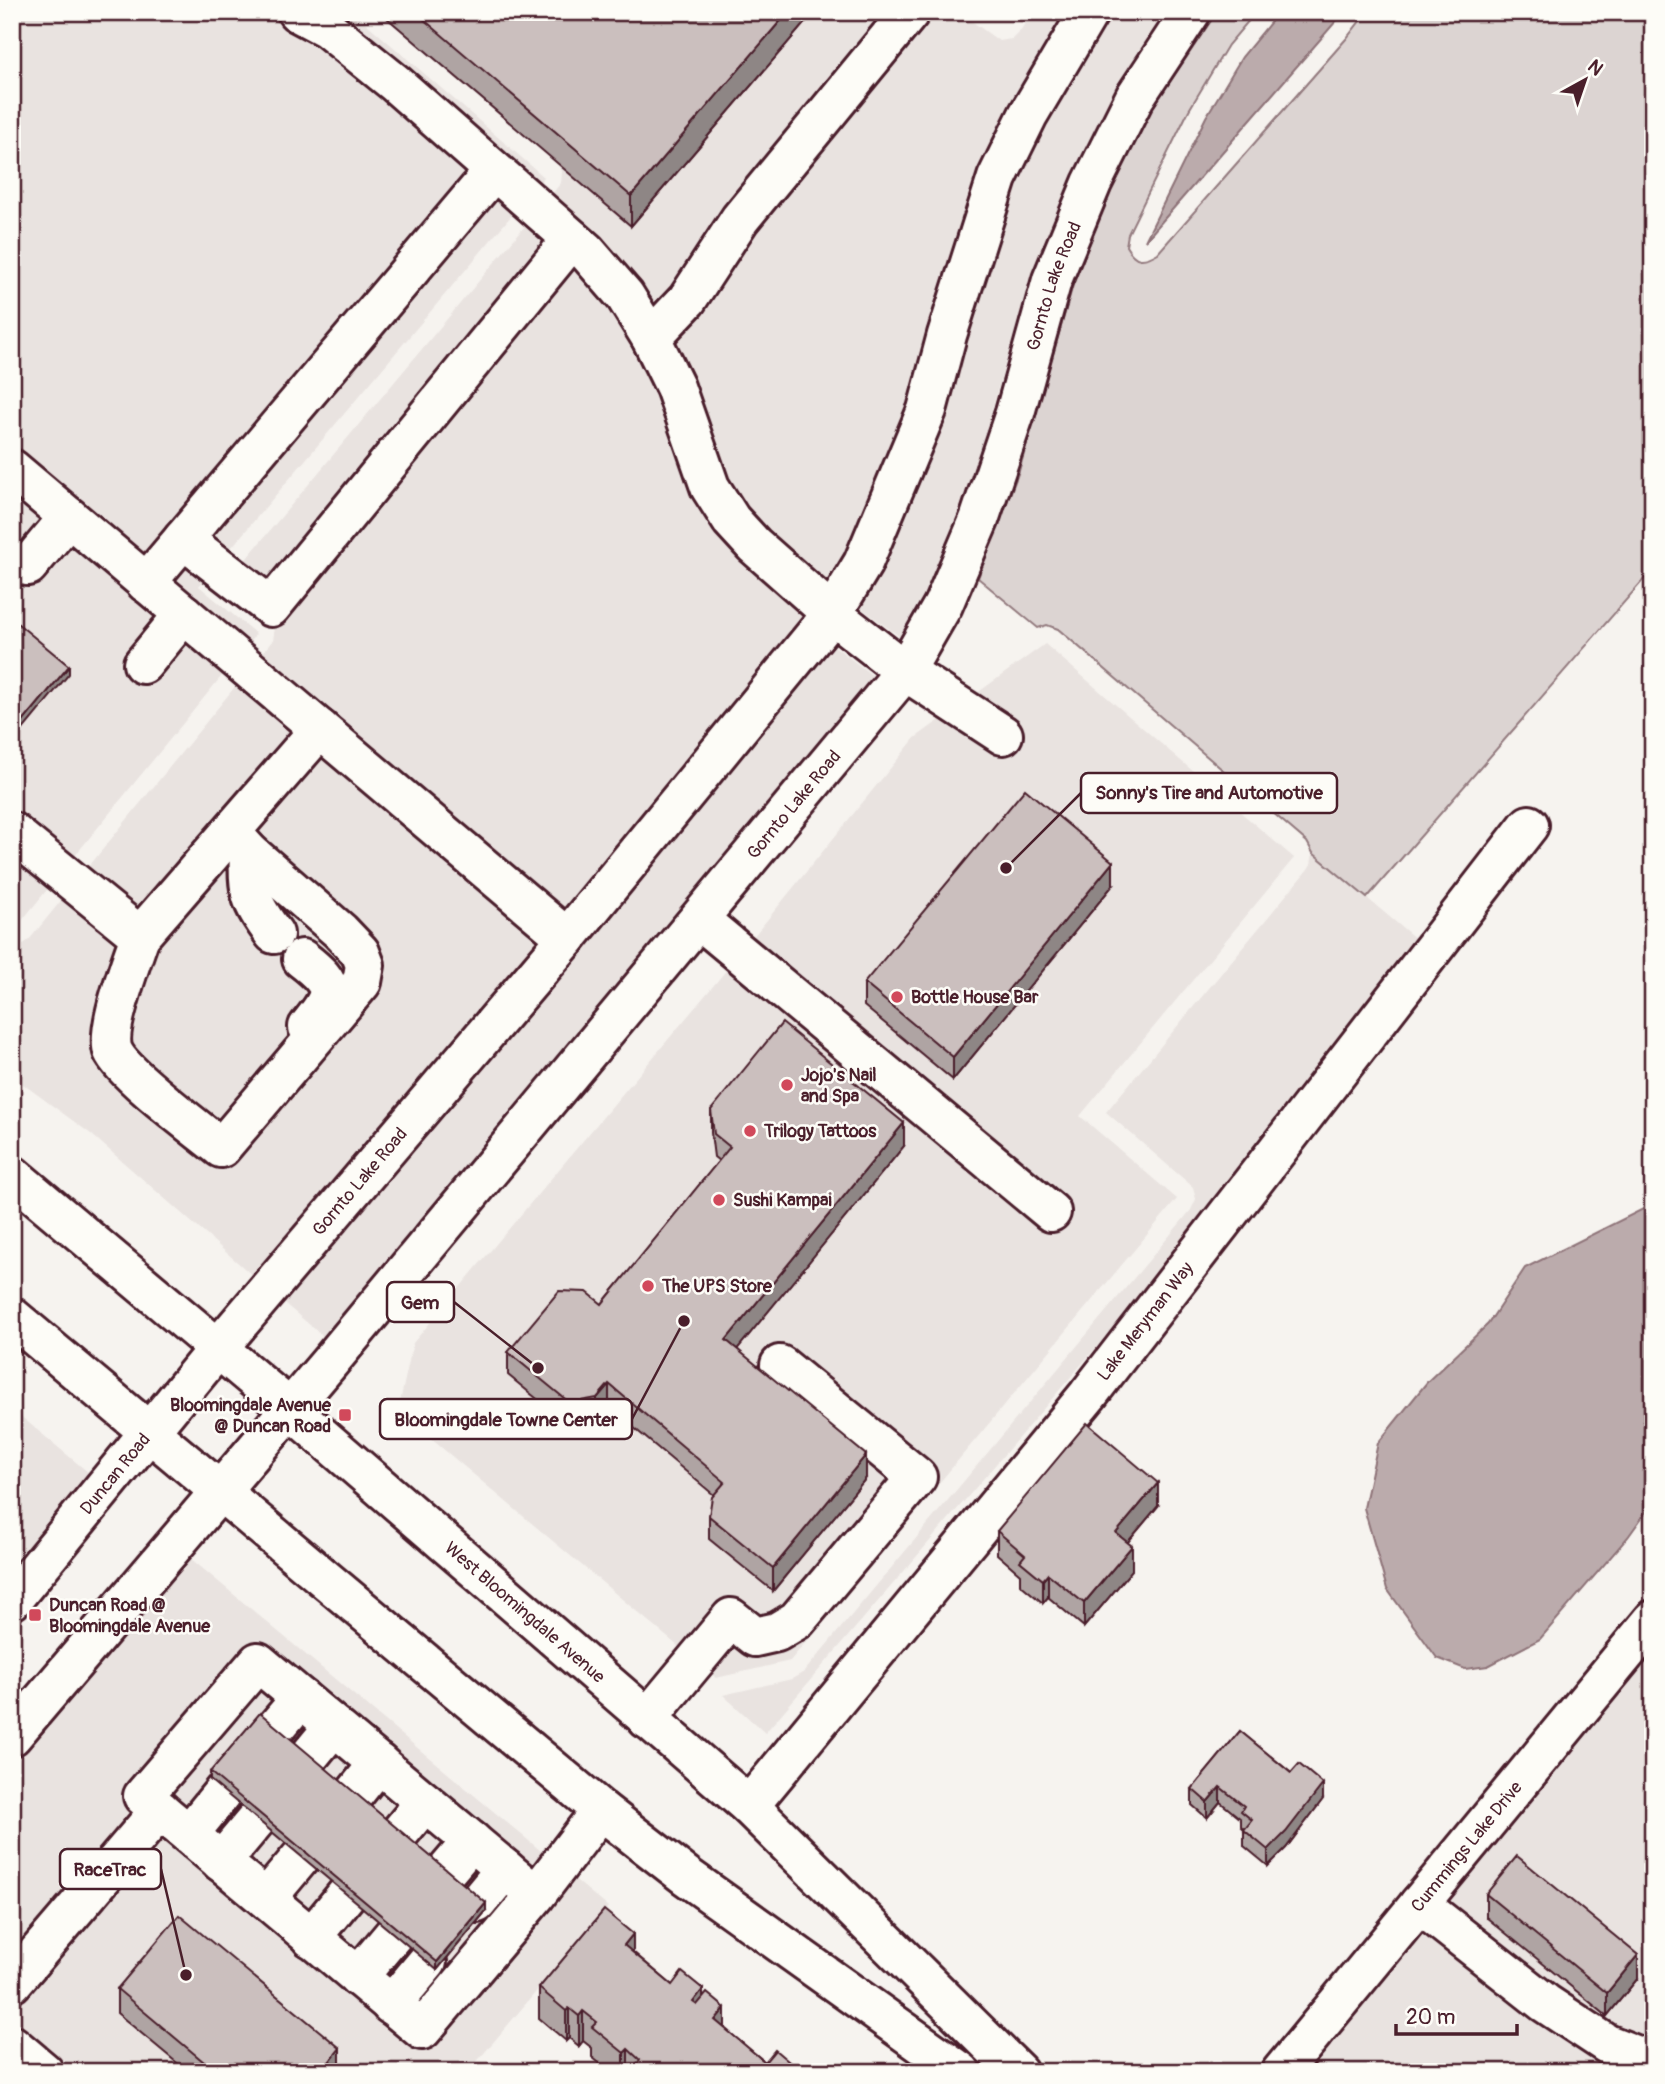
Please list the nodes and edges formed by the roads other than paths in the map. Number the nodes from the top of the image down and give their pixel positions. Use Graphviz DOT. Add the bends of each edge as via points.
graph roads {
  1 [pos="297,12"];
  2 [pos="910,12"];
  3 [pos="1088,12"];
  4 [pos="1191,12"];
  5 [pos="494,172"];
  6 [pos="572,239"];
  7 [pos="651,338"];
  8 [pos="12,469"];
  9 [pos="69,517"];
  10 [pos="183,538"];
  11 [pos="28,566"];
  12 [pos="146,583"];
  13 [pos="184,614"];
  14 [pos="832,614"];
  15 [pos="143,664"];
  16 [pos="905,671"];
  17 [pos="320,729"];
  18 [pos="1003,734"];
  19 [pos="1529,825"];
  20 [pos="12,832"];
  21 [pos="240,842"];
  22 [pos="699,920"];
  23 [pos="274,934"];
  24 [pos="139,936"];
  25 [pos="567,938"];
  26 [pos="302,959"];
  27 [pos="229,1139"];
  28 [pos="12,1175"];
  29 [pos="1051,1212"];
  30 [pos="12,1317"];
  31 [pos="218,1348"];
  32 [pos="780,1365"];
  33 [pos="290,1409"];
  34 [pos="148,1433"];
  35 [pos="218,1491"];
  36 [pos="12,1600"];
  37 [pos="1653,1620"];
  38 [pos="301,1698"];
  39 [pos="647,1719"];
  40 [pos="334,1726"];
  41 [pos="272,1732"];
  42 [pos="12,1736"];
  43 [pos="306,1760"];
  44 [pos="379,1763"];
  45 [pos="224,1791"];
  46 [pos="351,1798"];
  47 [pos="425,1802"];
  48 [pos="749,1806"];
  49 [pos="601,1810"];
  50 [pos="257,1819"];
  51 [pos="174,1822"];
  52 [pos="397,1836"];
  53 [pos="472,1841"];
  54 [pos="302,1856"];
  55 [pos="221,1862"];
  56 [pos="505,1869"];
  57 [pos="443,1875"];
  58 [pos="348,1894"];
  59 [pos="536,1895"];
  60 [pos="266,1899"];
  61 [pos="477,1903"];
  62 [pos="1419,1904"];
  63 [pos="394,1934"];
  64 [pos="311,1937"];
  65 [pos="427,1962"];
  66 [pos="358,1977"];
  67 [pos="12,1983"];
  68 [pos="391,2004"];
  69 [pos="12,2045"];
  70 [pos="1653,2062"];
  71 [pos="44,2072"];
  72 [pos="961,2072"];
  73 [pos="1018,2072"];
  74 [pos="1281,2072"];
  1 -- 5 [label="street" via="351,46"];
  2 -- 7 [label="street" via="740,219 687,300"];
  3 -- 14 [label="street, Gornto Lake Road" via="997,178 927,410 863,562"];
  4 -- 16 [label="street, Gornto Lake Road" via="1135,97 1092,183 1052,280 1015,413 975,531 943,605"];
  5 -- 6 [label="street"];
  5 -- 10 [label="street"];
  6 -- 7 [label="street" via="625,296"];
  6 -- 10 [label="street" via="271,607"];
  7 -- 14 [label="street" via="675,387 710,487 730,520"];
  8 -- 9 [label="street"];
  9 -- 11 [label="street"];
  9 -- 12 [label="street"];
  10 -- 12 [label="street"];
  12 -- 13 [label="street"];
  13 -- 15 [label="street"];
  13 -- 17 [label="street"];
  14 -- 16 [label="street"];
  14 -- 25 [label="street, Gornto Lake Road"];
  16 -- 18 [label="street"];
  16 -- 22 [label="street, Gornto Lake Road"];
  17 -- 21 [label="street"];
  17 -- 25 [label="street"];
  19 -- 48 [label="street, Lake Meryman Way" via="1088,1395"];
  20 -- 24 [label="street"];
  21 -- 23 [label="street" via="253,901"];
  21 -- 24 [label="street"];
  21 -- 27 [label="street" via="340,931 360,952 365,965 362,982"];
  22 -- 29 [label="street"];
  22 -- 33 [label="street, Gornto Lake Road"];
  24 -- 27 [label="street" via="115,1010 112,1049 125,1068"];
  25 -- 31 [label="street, Gornto Lake Road"];
  26 -- 27 [label="street" via="328,985 326,1006 239,1111"];
  28 -- 31 [label="street, West Bloomingdale Avenue"];
  30 -- 34 [label="street"];
  31 -- 33 [label="street, West Bloomingdale Avenue"];
  31 -- 34 [label="street, Duncan Road"];
  32 -- 39 [label="street" via="917,1476 797,1620 777,1632 755,1637 731,1618"];
  33 -- 35 [label="street, Gornto Lake Road"];
  33 -- 39 [label="street, West Bloomingdale Avenue"];
  34 -- 35 [label="street"];
  34 -- 36 [label="street, Duncan Road"];
  35 -- 42 [label="street"];
  35 -- 49 [label="street"];
  37 -- 62 [label="street, Cummings Lake Drive"];
  38 -- 40 [label="street"];
  38 -- 41 [label="street"];
  38 -- 51 [label="street" via="258,1662 143,1796"];
  39 -- 48 [label="street, West Bloomingdale Avenue"];
  40 -- 43 [label="street"];
  40 -- 44 [label="street"];
  44 -- 46 [label="street"];
  44 -- 47 [label="street"];
  45 -- 51 [label="street"];
  47 -- 52 [label="street"];
  47 -- 53 [label="street"];
  48 -- 73 [label="street, West Bloomingdale Avenue"];
  49 -- 59 [label="street"];
  49 -- 72 [label="street" via="686,1877"];
  50 -- 55 [label="street"];
  51 -- 55 [label="street"];
  51 -- 67 [label="street"];
  53 -- 56 [label="street"];
  53 -- 57 [label="street"];
  54 -- 60 [label="street"];
  55 -- 60 [label="street"];
  56 -- 59 [label="street"];
  56 -- 61 [label="street"];
  58 -- 64 [label="street"];
  59 -- 68 [label="street" via="422,2030"];
  60 -- 64 [label="street"];
  62 -- 70 [label="street" via="1545,2003 1607,2044"];
  62 -- 74 [label="street, Cummings Lake Drive"];
  63 -- 66 [label="street"];
  64 -- 66 [label="street"];
  65 -- 68 [label="street"];
  66 -- 68 [label="street"];
  69 -- 71 [label="street"];
}
